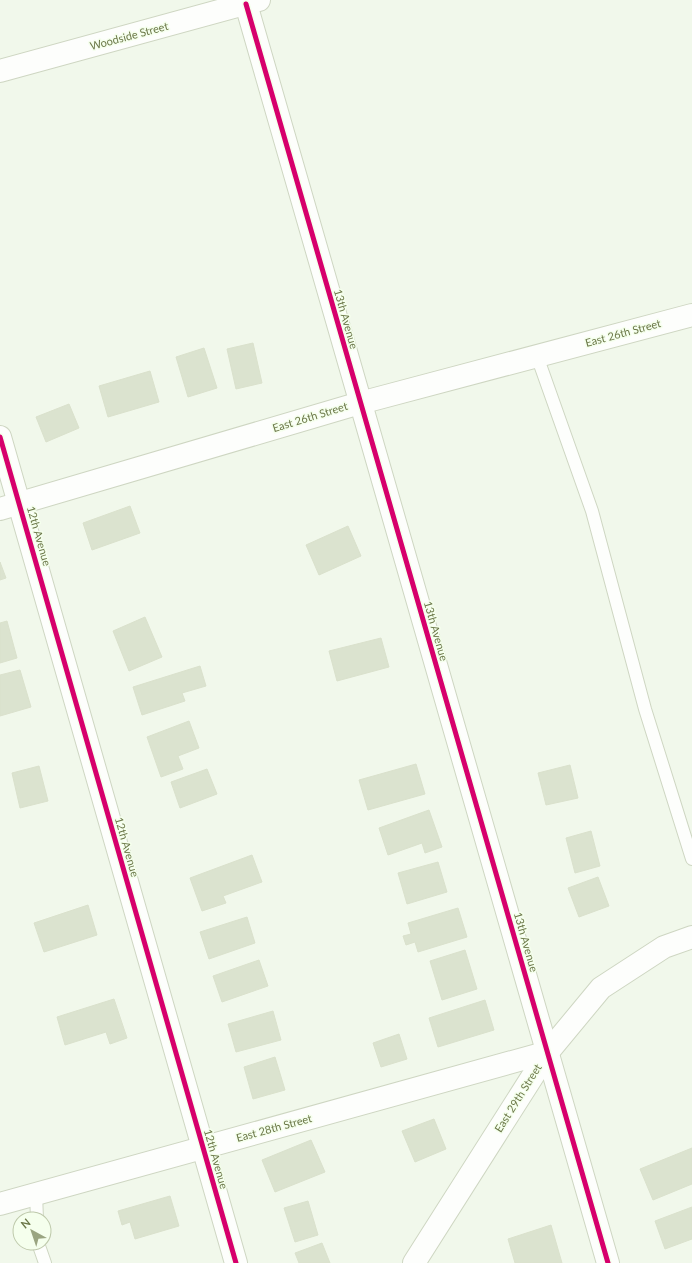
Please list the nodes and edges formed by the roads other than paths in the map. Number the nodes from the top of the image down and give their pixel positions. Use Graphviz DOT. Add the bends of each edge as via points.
graph roads {
  1 [pos="252,2"];
  2 [pos="0,71"];
  3 [pos="692,315"];
  4 [pos="537,356"];
  5 [pos="360,402"];
  6 [pos="0,437"];
  7 [pos="10,507"];
  8 [pos="692,859"];
  9 [pos="692,937"];
  10 [pos="548,1052"];
  11 [pos="202,1147"];
  12 [pos="36,1194"];
  13 [pos="0,1204"];
  14 [pos="37,1211"];
  15 [pos="41,1251"];
  16 [pos="45,1263"];
  17 [pos="236,1263"];
  18 [pos="414,1263"];
  19 [pos="608,1263"];
  1 -- 2 [label="street, Woodside Street"];
  1 -- 5 [label="street, 13th Avenue"];
  3 -- 4 [label="street, East 26th Street"];
  4 -- 5 [label="street, East 26th Street"];
  4 -- 8 [label="lane" via="592,511 645,709"];
  5 -- 7 [label="street, East 26th Street"];
  5 -- 10 [label="street, 13th Avenue"];
  6 -- 7 [label="street, 12th Avenue"];
  7 -- 11 [label="street, 12th Avenue"];
  9 -- 10 [label="street, East 29th Street" via="664,947 601,988"];
  10 -- 11 [label="street, East 28th Street"];
  10 -- 18 [label="street, East 29th Street"];
  10 -- 19 [label="street, 13th Avenue"];
  11 -- 12 [label="street, East 28th Street"];
  11 -- 17 [label="street, 12th Avenue"];
  12 -- 13 [label="street, East 28th Street"];
  12 -- 14 [label="lane"];
  15 -- 16 [label="lane"];
}
